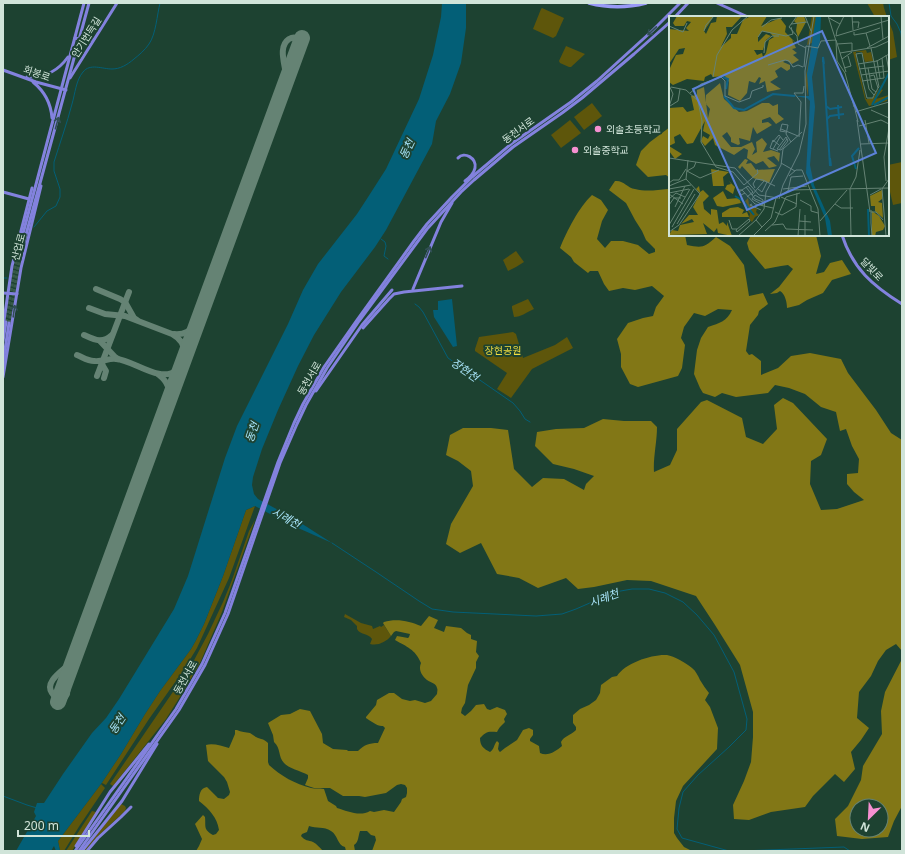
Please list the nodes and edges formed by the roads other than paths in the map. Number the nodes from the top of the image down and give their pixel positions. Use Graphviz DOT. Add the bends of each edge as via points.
graph roads {
  1 [pos="84,3"];
  2 [pos="89,3"];
  3 [pos="117,3"];
  4 [pos="589,3"];
  5 [pos="646,3"];
  6 [pos="680,3"];
  7 [pos="688,3"];
  8 [pos="717,3"];
  9 [pos="720,3"];
  10 [pos="723,6"];
  11 [pos="676,16"];
  12 [pos="746,16"];
  13 [pos="669,23"];
  14 [pos="74,38"];
  15 [pos="96,38"];
  16 [pos="80,39"];
  17 [pos="70,56"];
  18 [pos="3,70"];
  19 [pos="23,77"];
  20 [pos="28,79"];
  21 [pos="69,80"];
  22 [pos="60,89"];
  23 [pos="66,90"];
  24 [pos="51,123"];
  25 [pos="46,145"];
  26 [pos="51,146"];
  27 [pos="458,158"];
  28 [pos="3,192"];
  29 [pos="461,192"];
  30 [pos="452,197"];
  31 [pos="29,199"];
  32 [pos="842,236"];
  33 [pos="462,286"];
  34 [pos="413,288"];
  35 [pos="392,290"];
  36 [pos="3,293"];
  37 [pos="8,293"];
  38 [pos="16,294"];
  39 [pos="902,304"];
  40 [pos="3,327"];
  41 [pos="3,341"];
  42 [pos="348,345"];
  43 [pos="3,363"];
  44 [pos="3,377"];
  45 [pos="306,405"];
  46 [pos="270,490"];
  47 [pos="169,721"];
  48 [pos="114,799"];
  49 [pos="130,807"];
  50 [pos="75,851"];
  51 [pos="81,851"];
  52 [pos="87,851"];
  1 -- 14 [label="main road, 산업로"];
  2 -- 16 [label="main road, 산업로"];
  3 -- 15 [label="main road, 안기번득길"];
  4 -- 5 [label="main road" via="616,7"];
  6 -- 30 [label="main road, 동천서로, one-way" via="591,86 560,111 511,144"];
  7 -- 11 [label="main road"];
  8 -- 10 [label="main road"];
  9 -- 10 [label="main road"];
  10 -- 12 [label="main road"];
  13 -- 29 [label="main road, 동천서로" via="582,98 513,147"];
  14 -- 16 [label="main road"];
  14 -- 17 [label="main road, 산업로"];
  15 -- 16 [label="main road"];
  15 -- 21 [label="main road, 안기번득길"];
  16 -- 21 [label="main road, 산업로"];
  17 -- 19 [label="main road" via="51,73 38,77"];
  17 -- 22 [label="main road, 산업로"];
  18 -- 19 [label="main road, 화봉로"];
  19 -- 20 [label="main road, 화봉로"];
  20 -- 22 [label="main road, 화봉로"];
  20 -- 24 [label="main road" via="38,86 46,99 51,111"];
  21 -- 23 [label="main road, 산업로"];
  22 -- 23 [label="main road, 화봉로"];
  22 -- 24 [label="main road, 산업로"];
  26 -- 23 [label="main road, 산업로, one-way"];
  24 -- 25 [label="main road, 산업로"];
  25 -- 26 [label="main road, 산업로" via="22,241"];
  25 -- 31 [label="main road, 산업로"];
  26 -- 38 [label="main road, 산업로"];
  27 -- 30 [label="main road" via="465,155 475,162 476,167"];
  28 -- 31 [label="main road"];
  34 -- 29 [label="main road, one-way" via="441,222"];
  29 -- 45 [label="main road, 동천서로" via="427,229 402,262 327,368"];
  30 -- 46 [label="main road, 동천서로" via="414,241 324,367 294,423"];
  31 -- 37 [label="main road, 산업로"];
  32 -- 39 [label="main road, 달빛로" via="852,259 862,272 878,288"];
  33 -- 42 [label="main road" via="397,293 389,298"];
  35 -- 42 [label="main road"];
  36 -- 37 [label="main road"];
  37 -- 38 [label="main road"];
  37 -- 40 [label="main road, 산업로"];
  44 -- 38 [label="main road, 산업로, one-way"];
  41 -- 43 [label="main road" via="8,322"];
  42 -- 45 [label="main road"];
  45 -- 46 [label="main road, 동천서로"];
  46 -- 47 [label="main road, 동천서로" via="221,630 196,682"];
  47 -- 48 [label="main road, 동천서로"];
  47 -- 50 [label="main road" via="110,792"];
  47 -- 51 [label="main road" via="122,801"];
  48 -- 50 [label="main road, 동천서로"];
  48 -- 51 [label="main road, 동천서로"];
  49 -- 52 [label="main road"];
}
